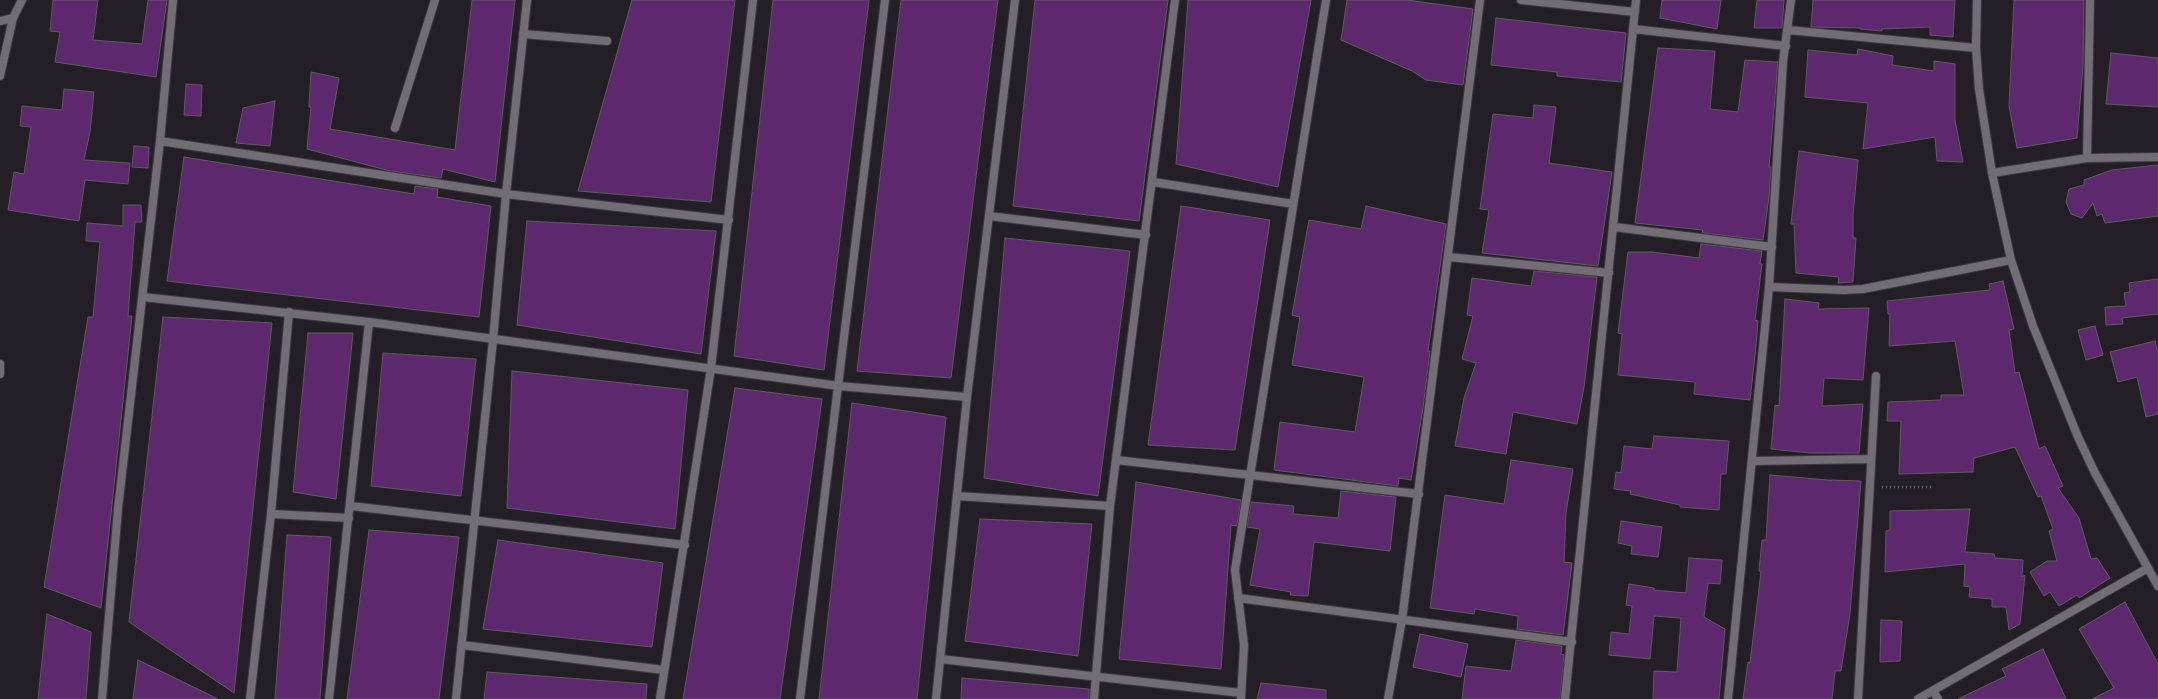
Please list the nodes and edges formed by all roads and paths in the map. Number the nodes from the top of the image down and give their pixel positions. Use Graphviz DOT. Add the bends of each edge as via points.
graph roads {
  1 [pos="22,0"];
  2 [pos="173,0"];
  3 [pos="435,0"];
  4 [pos="527,0"];
  5 [pos="753,0"];
  6 [pos="885,0"];
  7 [pos="1015,0"];
  8 [pos="1174,0"];
  9 [pos="1326,0"];
  10 [pos="1480,0"];
  11 [pos="1521,0"];
  12 [pos="1636,0"];
  13 [pos="1791,0"];
  14 [pos="1977,0"];
  15 [pos="2090,0"];
  16 [pos="1635,12"];
  17 [pos="13,18"];
  18 [pos="0,21"];
  19 [pos="1633,29"];
  20 [pos="1788,30"];
  21 [pos="523,34"];
  22 [pos="607,41"];
  23 [pos="1786,46"];
  24 [pos="1976,48"];
  25 [pos="0,76"];
  26 [pos="395,128"];
  27 [pos="160,141"];
  28 [pos="2158,157"];
  29 [pos="2087,158"];
  30 [pos="1992,173"];
  31 [pos="1153,182"];
  32 [pos="506,194"];
  33 [pos="1293,204"];
  34 [pos="989,216"];
  35 [pos="729,220"];
  36 [pos="1614,227"];
  37 [pos="1146,235"];
  38 [pos="1772,247"];
  39 [pos="1449,257"];
  40 [pos="2011,260"];
  41 [pos="1609,273"];
  42 [pos="1769,287"];
  43 [pos="143,297"];
  44 [pos="289,312"];
  45 [pos="369,322"];
  46 [pos="493,340"];
  47 [pos="0,364"];
  48 [pos="711,368"];
  49 [pos="0,374"];
  50 [pos="1876,376"];
  51 [pos="839,386"];
  52 [pos="967,397"];
  53 [pos="1871,458"];
  54 [pos="1116,460"];
  55 [pos="1753,461"];
  56 [pos="1250,475"];
  57 [pos="1870,487"];
  58 [pos="1932,487"];
  59 [pos="1419,494"];
  60 [pos="957,496"];
  61 [pos="351,506"];
  62 [pos="1110,506"];
  63 [pos="271,514"];
  64 [pos="349,518"];
  65 [pos="475,519"];
  66 [pos="685,545"];
  67 [pos="2148,568"];
  68 [pos="2158,586"];
  69 [pos="1238,598"];
  70 [pos="1402,620"];
  71 [pos="1572,642"];
  72 [pos="462,645"];
  73 [pos="940,659"];
  74 [pos="664,670"];
  75 [pos="1096,677"];
  76 [pos="1933,691"];
  77 [pos="1241,696"];
  78 [pos="102,699"];
  79 [pos="250,699"];
  80 [pos="329,699"];
  81 [pos="456,699"];
  82 [pos="660,699"];
  83 [pos="800,699"];
  84 [pos="936,699"];
  85 [pos="1094,699"];
  86 [pos="1388,699"];
  87 [pos="1565,699"];
  88 [pos="1728,699"];
  89 [pos="1858,699"];
  90 [pos="1918,699"];
  91 [pos="1938,699"];
  1 -- 17 [label="street"];
  2 -- 27 [label="street"];
  3 -- 26 [label="street"];
  4 -- 21 [label="street"];
  5 -- 35 [label="street"];
  6 -- 51 [label="street"];
  7 -- 34 [label="street"];
  8 -- 31 [label="street"];
  9 -- 33 [label="street"];
  10 -- 39 [label="street"];
  11 -- 16 [label="street"];
  12 -- 16 [label="street"];
  13 -- 20 [label="street"];
  14 -- 24 [label="street"];
  15 -- 29 [label="street"];
  16 -- 19 [label="street"];
  17 -- 18 [label="street"];
  17 -- 25 [label="street"];
  19 -- 23 [label="street"];
  19 -- 36 [label="street"];
  20 -- 23 [label="street"];
  20 -- 24 [label="street"];
  21 -- 22 [label="street"];
  21 -- 32 [label="street"];
  23 -- 38 [label="street"];
  24 -- 30 [label="street" via="1979,89"];
  27 -- 32 [label="street"];
  27 -- 43 [label="street"];
  28 -- 29 [label="street"];
  29 -- 30 [label="street"];
  30 -- 40 [label="street"];
  31 -- 33 [label="street"];
  31 -- 37 [label="street"];
  32 -- 35 [label="street"];
  32 -- 46 [label="street"];
  33 -- 56 [label="street"];
  34 -- 37 [label="street"];
  34 -- 52 [label="street"];
  35 -- 48 [label="street"];
  36 -- 38 [label="street"];
  36 -- 41 [label="street"];
  37 -- 54 [label="street"];
  38 -- 42 [label="street"];
  39 -- 41 [label="street"];
  39 -- 59 [label="street"];
  40 -- 42 [label="street" via="1863,289"];
  40 -- 67 [label="street" via="2033,326 2078,437 2095,474"];
  41 -- 71 [label="street"];
  42 -- 55 [label="street"];
  43 -- 44 [label="street"];
  43 -- 78 [label="street" via="118,509"];
  44 -- 45 [label="street"];
  44 -- 63 [label="street"];
  45 -- 46 [label="street"];
  45 -- 61 [label="street"];
  46 -- 48 [label="street"];
  46 -- 65 [label="street"];
  47 -- 49 [label="street"];
  48 -- 51 [label="street"];
  48 -- 66 [label="street"];
  50 -- 53 [label="street"];
  51 -- 52 [label="street"];
  51 -- 83 [label="street"];
  52 -- 60 [label="street"];
  53 -- 55 [label="street"];
  53 -- 57 [label="street"];
  54 -- 56 [label="street"];
  54 -- 62 [label="street"];
  55 -- 88 [label="street"];
  56 -- 59 [label="street"];
  56 -- 69 [label="street" via="1235,570"];
  57 -- 58 [label="path"];
  57 -- 89 [label="street"];
  59 -- 70 [label="street"];
  60 -- 62 [label="street"];
  60 -- 73 [label="street"];
  61 -- 64 [label="street"];
  61 -- 65 [label="street"];
  62 -- 75 [label="street"];
  63 -- 64 [label="street"];
  63 -- 79 [label="street"];
  64 -- 80 [label="street"];
  65 -- 66 [label="street"];
  65 -- 72 [label="street"];
  66 -- 74 [label="street"];
  67 -- 68 [label="street"];
  67 -- 76 [label="street"];
  69 -- 70 [label="street"];
  69 -- 77 [label="street" via="1244,645"];
  70 -- 71 [label="street"];
  70 -- 86 [label="street"];
  71 -- 87 [label="street"];
  72 -- 74 [label="street"];
  72 -- 81 [label="street"];
  73 -- 75 [label="street"];
  73 -- 84 [label="street"];
  74 -- 82 [label="street"];
  75 -- 77 [label="street"];
  75 -- 85 [label="street"];
  76 -- 90 [label="street"];
  76 -- 91 [label="street"];
}
